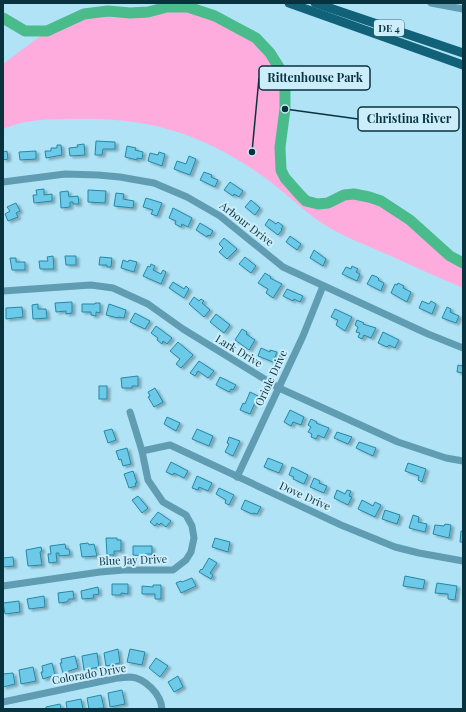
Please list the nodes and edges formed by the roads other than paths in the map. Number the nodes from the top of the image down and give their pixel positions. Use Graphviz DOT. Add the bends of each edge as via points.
graph roads {
  1 [pos="289,3"];
  2 [pos="316,3"];
  3 [pos="431,3"];
  4 [pos="463,9"];
  5 [pos="463,53"];
  6 [pos="463,65"];
  7 [pos="3,182"];
  8 [pos="324,286"];
  9 [pos="3,291"];
  10 [pos="463,348"];
  11 [pos="279,388"];
  12 [pos="130,412"];
  13 [pos="142,451"];
  14 [pos="463,461"];
  15 [pos="237,477"];
  16 [pos="463,560"];
  17 [pos="3,586"];
  18 [pos="3,702"];
  19 [pos="162,709"];
  1 -- 6 [label="main road, DE 4"];
  2 -- 5 [label="main road, DE 4"];
  3 -- 4 [label="street"];
  7 -- 8 [label="street, Arbour Drive" via="65,174 120,176 154,183 188,197 220,216 283,267"];
  8 -- 10 [label="street, Arbour Drive"];
  8 -- 11 [label="street, Oriole Drive"];
  9 -- 11 [label="street, Lark Drive" via="91,285 113,288 148,304 183,329"];
  11 -- 14 [label="street, Lark Drive" via="398,442"];
  11 -- 15 [label="street, Oriole Drive"];
  12 -- 13 [label="street, Blue Jay Drive"];
  13 -- 15 [label="street, Dove Drive" via="170,445"];
  13 -- 17 [label="street, Blue Jay Drive" via="148,480 163,502 186,515 192,526 194,538 186,560 173,570 100,572"];
  15 -- 16 [label="street, Dove Drive" via="395,547"];
  18 -- 19 [label="street, Colorado Drive" via="132,677 149,685 161,700"];
}
